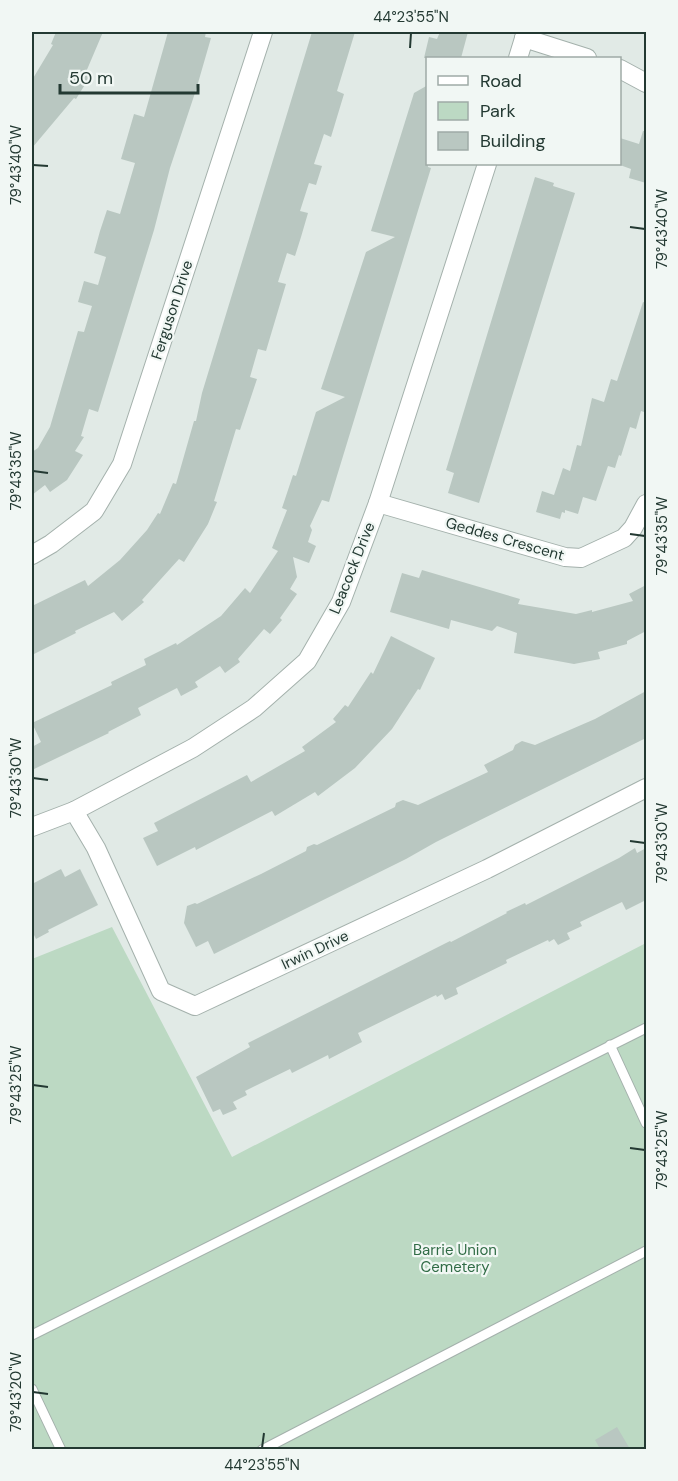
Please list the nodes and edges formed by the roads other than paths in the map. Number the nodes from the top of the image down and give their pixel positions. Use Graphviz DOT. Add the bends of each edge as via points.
graph roads {
  1 [pos="263,32"];
  2 [pos="525,34"];
  3 [pos="518,57"];
  4 [pos="584,57"];
  5 [pos="621,70"];
  6 [pos="646,83"];
  7 [pos="487,165"];
  8 [pos="378,503"];
  9 [pos="646,504"];
  10 [pos="32,555"];
  11 [pos="646,788"];
  12 [pos="74,811"];
  13 [pos="32,827"];
  14 [pos="646,1028"];
  15 [pos="610,1045"];
  16 [pos="646,1123"];
  17 [pos="646,1251"];
  18 [pos="32,1335"];
  19 [pos="32,1389"];
  20 [pos="61,1449"];
  21 [pos="262,1449"];
  1 -- 10 [label="street, Ferguson Drive" via="122,464 94,511"];
  2 -- 3 [label="street"];
  2 -- 4 [label="street"];
  5 -- 6 [label="street"];
  7 -- 8 [label="street, Leacock Drive"];
  8 -- 9 [label="street, Geddes Crescent" via="565,557 581,558 624,538"];
  8 -- 12 [label="street, Leacock Drive" via="342,602 307,661 254,708 193,748"];
  11 -- 12 [label="street, Irwin Drive" via="487,869 195,1006 161,991 96,848"];
  12 -- 13 [label="street, Leacock Drive"];
  14 -- 15 [label="lane"];
  15 -- 16 [label="lane"];
  15 -- 18 [label="lane"];
  17 -- 21 [label="lane"];
  19 -- 20 [label="lane"];
}
